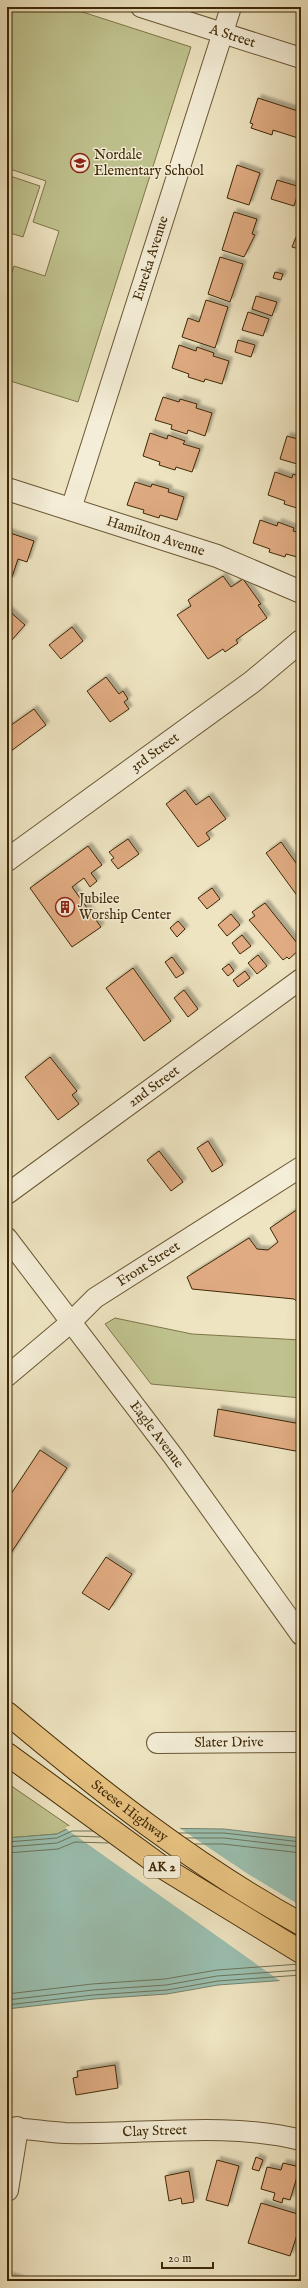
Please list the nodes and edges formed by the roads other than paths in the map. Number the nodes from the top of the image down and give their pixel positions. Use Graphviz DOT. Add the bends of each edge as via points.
graph roads {
  1 [pos="141,7"];
  2 [pos="230,7"];
  3 [pos="222,32"];
  4 [pos="301,58"];
  5 [pos="7,489"];
  6 [pos="71,509"];
  7 [pos="301,592"];
  8 [pos="301,641"];
  9 [pos="7,860"];
  10 [pos="301,979"];
  11 [pos="301,1167"];
  12 [pos="7,1194"];
  13 [pos="7,1238"];
  14 [pos="70,1323"];
  15 [pos="7,1376"];
  16 [pos="301,1635"];
  17 [pos="7,1713"];
  18 [pos="301,1742"];
  19 [pos="157,1743"];
  20 [pos="7,1754"];
  21 [pos="301,1924"];
  22 [pos="301,1952"];
  23 [pos="12,2128"];
  24 [pos="301,2140"];
  25 [pos="7,2190"];
  1 -- 3 [label="street, A Street"];
  2 -- 3 [label="street, Eureka Avenue"];
  3 -- 4 [label="street, A Street"];
  3 -- 6 [label="street, Eureka Avenue"];
  5 -- 6 [label="street, Hamilton Avenue"];
  6 -- 7 [label="street, Hamilton Avenue" via="217,556"];
  8 -- 9 [label="street, 3rd Street" via="252,682"];
  10 -- 12 [label="street, 2nd Street"];
  11 -- 14 [label="street, Front Street" via="94,1298"];
  13 -- 14 [label="street, Eagle Avenue"];
  14 -- 15 [label="street, Front Street"];
  14 -- 16 [label="street, Eagle Avenue" via="173,1456"];
  17 -- 21 [label="highway, Steese Highway / AK 2" via="75,1770 176,1844 275,1910"];
  18 -- 19 [label="street, Slater Drive"];
  20 -- 22 [label="highway, Steese Highway / AK 2" via="162,1867"];
  23 -- 24 [label="street, Clay Street" via="65,2133 191,2130 252,2132"];
  23 -- 25 [label="street"];
}
